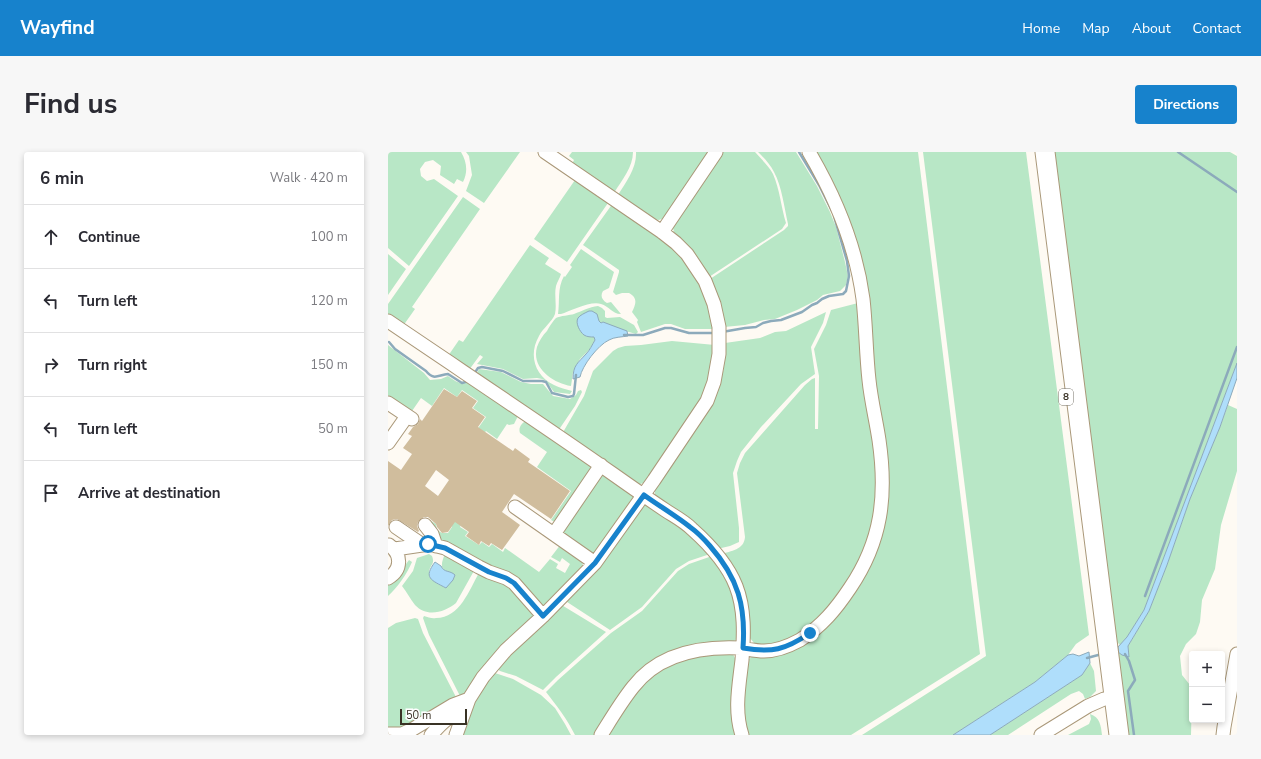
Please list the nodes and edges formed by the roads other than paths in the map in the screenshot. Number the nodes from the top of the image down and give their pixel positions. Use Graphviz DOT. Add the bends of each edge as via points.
graph roads {
  1 [pos="545,152"];
  2 [pos="716,152"];
  3 [pos="809,152"];
  4 [pos="1035,152"];
  5 [pos="1045,152"];
  6 [pos="662,232"];
  7 [pos="388,321"];
  8 [pos="388,403"];
  9 [pos="388,443"];
  10 [pos="601,465"];
  11 [pos="644,495"];
  12 [pos="515,508"];
  13 [pos="425,525"];
  14 [pos="396,527"];
  15 [pos="554,534"];
  16 [pos="421,544"];
  17 [pos="391,546"];
  18 [pos="436,546"];
  19 [pos="595,563"];
  20 [pos="388,578"];
  21 [pos="543,616"];
  22 [pos="1102,640"];
  23 [pos="743,648"];
  24 [pos="1237,654"];
  25 [pos="1105,664"];
  26 [pos="1235,680"];
  27 [pos="470,699"];
  28 [pos="1104,699"];
  29 [pos="463,713"];
  30 [pos="388,734"];
  31 [pos="431,735"];
  32 [pos="456,735"];
  33 [pos="601,735"];
  34 [pos="742,735"];
  35 [pos="1041,735"];
  36 [pos="1108,735"];
  37 [pos="1119,735"];
  38 [pos="1223,735"];
  1 -- 6 [label="street"];
  2 -- 6 [label="street"];
  3 -- 23 [label="street" via="833,197 855,257 863,299 869,381 880,447 883,503 877,534 864,565 854,583 827,618 810,633 786,646 764,651"];
  4 -- 22 [label="highway, 8"];
  5 -- 22 [label="highway, 8"];
  6 -- 11 [label="street" via="687,254 705,282 714,304 719,332 719,354 714,382 707,400"];
  7 -- 10 [label="street"];
  8 -- 9 [label="street" via="409,418"];
  10 -- 11 [label="street"];
  10 -- 15 [label="street"];
  11 -- 19 [label="street"];
  11 -- 23 [label="street" via="691,527 728,570 736,586 743,612"];
  12 -- 15 [label="street"];
  13 -- 18 [label="street" via="432,534"];
  14 -- 16 [label="street"];
  15 -- 19 [label="street"];
  16 -- 17 [label="street"];
  16 -- 18 [label="street"];
  17 -- 20 [label="street" via="399,558 398,567 393,576"];
  18 -- 21 [label="street" via="445,548 514,583"];
  19 -- 21 [label="street"];
  21 -- 27 [label="street" via="506,650 483,677"];
  22 -- 25 [label="highway, 8"];
  23 -- 33 [label="street" via="696,650 663,662 633,686"];
  23 -- 34 [label="street" via="737,701 738,724"];
  24 -- 26 [label="street"];
  25 -- 28 [label="highway, 8"];
  25 -- 37 [label="highway, 8"];
  26 -- 38 [label="street"];
  27 -- 29 [label="street"];
  27 -- 30 [label="street" via="453,704 402,734"];
  28 -- 35 [label="street"];
  28 -- 36 [label="highway, 8"];
  29 -- 31 [label="street" via="453,715"];
  29 -- 32 [label="street"];
}
